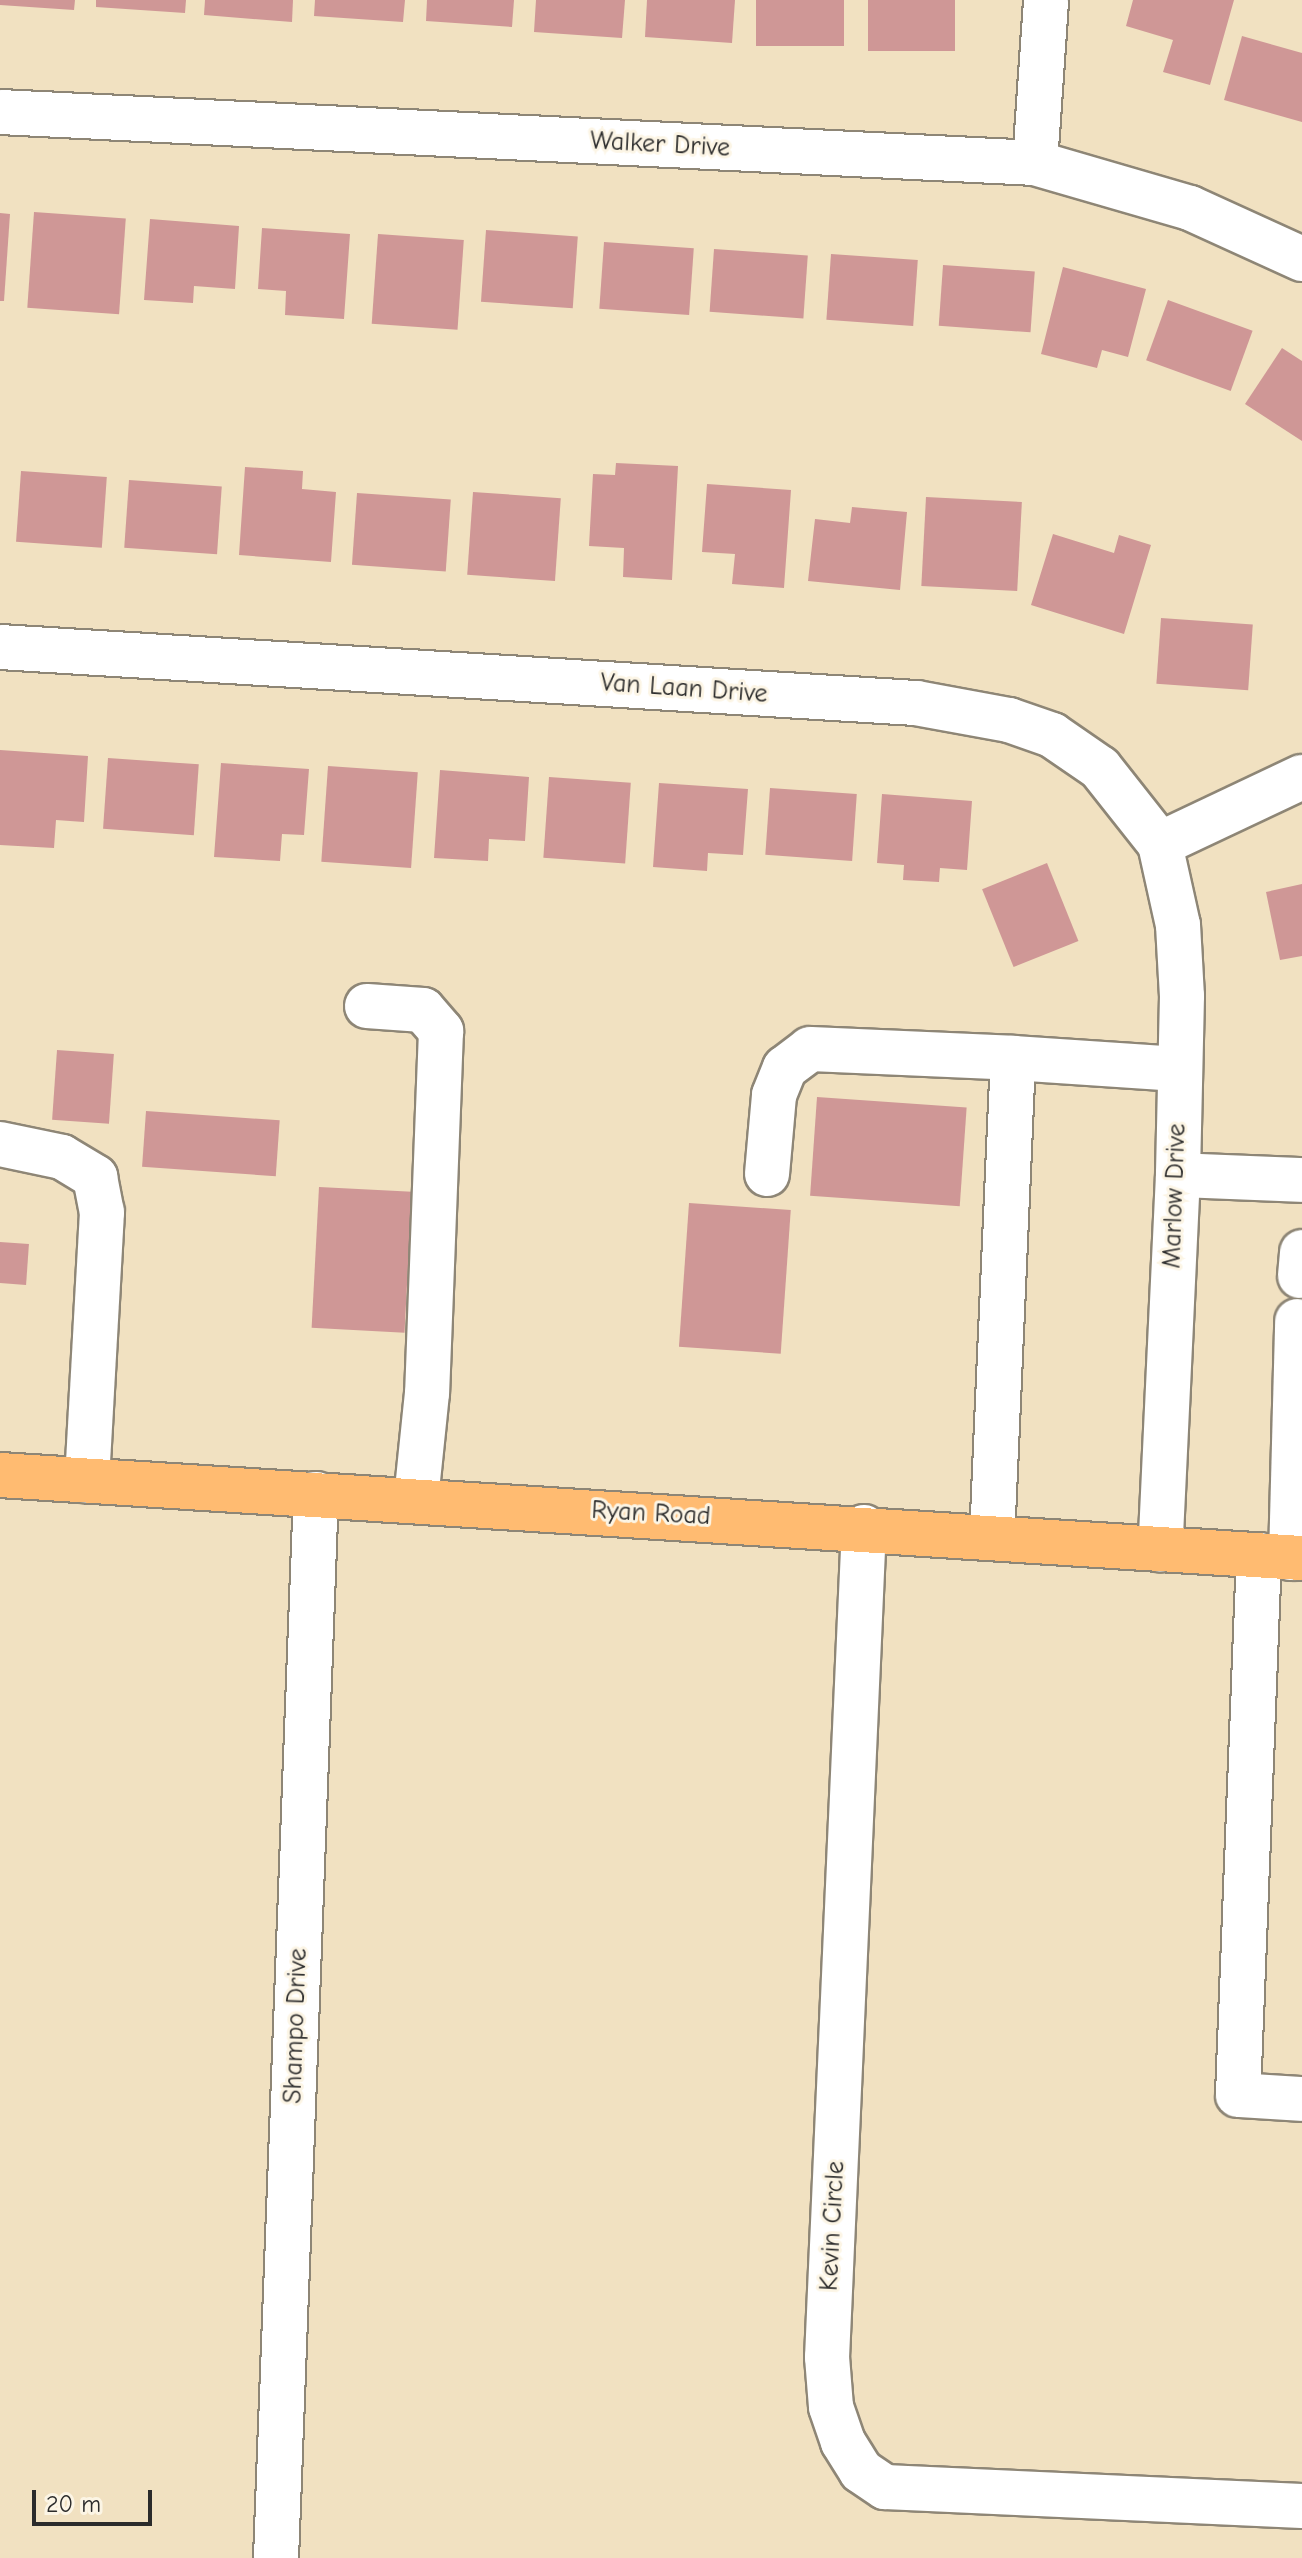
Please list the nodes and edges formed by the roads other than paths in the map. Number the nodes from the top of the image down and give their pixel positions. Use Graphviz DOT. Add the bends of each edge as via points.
graph roads {
  1 [pos="1046,0"];
  2 [pos="0,112"];
  3 [pos="1035,163"];
  4 [pos="1302,259"];
  5 [pos="0,647"];
  6 [pos="1302,777"];
  7 [pos="1160,844"];
  8 [pos="367,1006"];
  9 [pos="1013,1058"];
  10 [pos="1179,1069"];
  11 [pos="0,1144"];
  12 [pos="767,1174"];
  13 [pos="1178,1175"];
  14 [pos="1302,1180"];
  15 [pos="1297,1321"];
  16 [pos="0,1475"];
  17 [pos="87,1481"];
  18 [pos="316,1494"];
  19 [pos="416,1500"];
  20 [pos="864,1527"];
  21 [pos="992,1537"];
  22 [pos="1160,1550"];
  23 [pos="1284,1557"];
  24 [pos="1302,2099"];
  25 [pos="1302,2506"];
  26 [pos="276,2558"];
  1 -- 3 [label="street"];
  2 -- 3 [label="street, Walker Drive"];
  3 -- 4 [label="street, Walker Drive" via="1190,208"];
  5 -- 7 [label="street, Van Laan Drive" via="958,709 1052,735 1100,768"];
  6 -- 7 [label="street"];
  7 -- 10 [label="street, Marlow Drive" via="1178,925"];
  8 -- 19 [label="street" via="423,1010 441,1031 427,1393"];
  9 -- 10 [label="street"];
  9 -- 12 [label="street" via="810,1049 785,1068 774,1095"];
  9 -- 21 [label="street"];
  10 -- 13 [label="street, Marlow Drive"];
  11 -- 17 [label="street" via="62,1157 95,1177 102,1212"];
  13 -- 14 [label="street"];
  13 -- 22 [label="street, Marlow Drive"];
  15 -- 23 [label="street"];
  16 -- 17 [label="main road, Ryan Road"];
  17 -- 18 [label="main road, Ryan Road"];
  18 -- 19 [label="main road, Ryan Road"];
  18 -- 26 [label="street, Shampo Drive"];
  19 -- 20 [label="main road, Ryan Road"];
  20 -- 21 [label="main road, Ryan Road"];
  20 -- 25 [label="street, Kevin Circle" via="827,2357 831,2407 843,2442 861,2471 885,2487"];
  21 -- 22 [label="main road, Ryan Road"];
  22 -- 23 [label="main road, Ryan Road"];
  23 -- 24 [label="street" via="1238,2095"];
}
